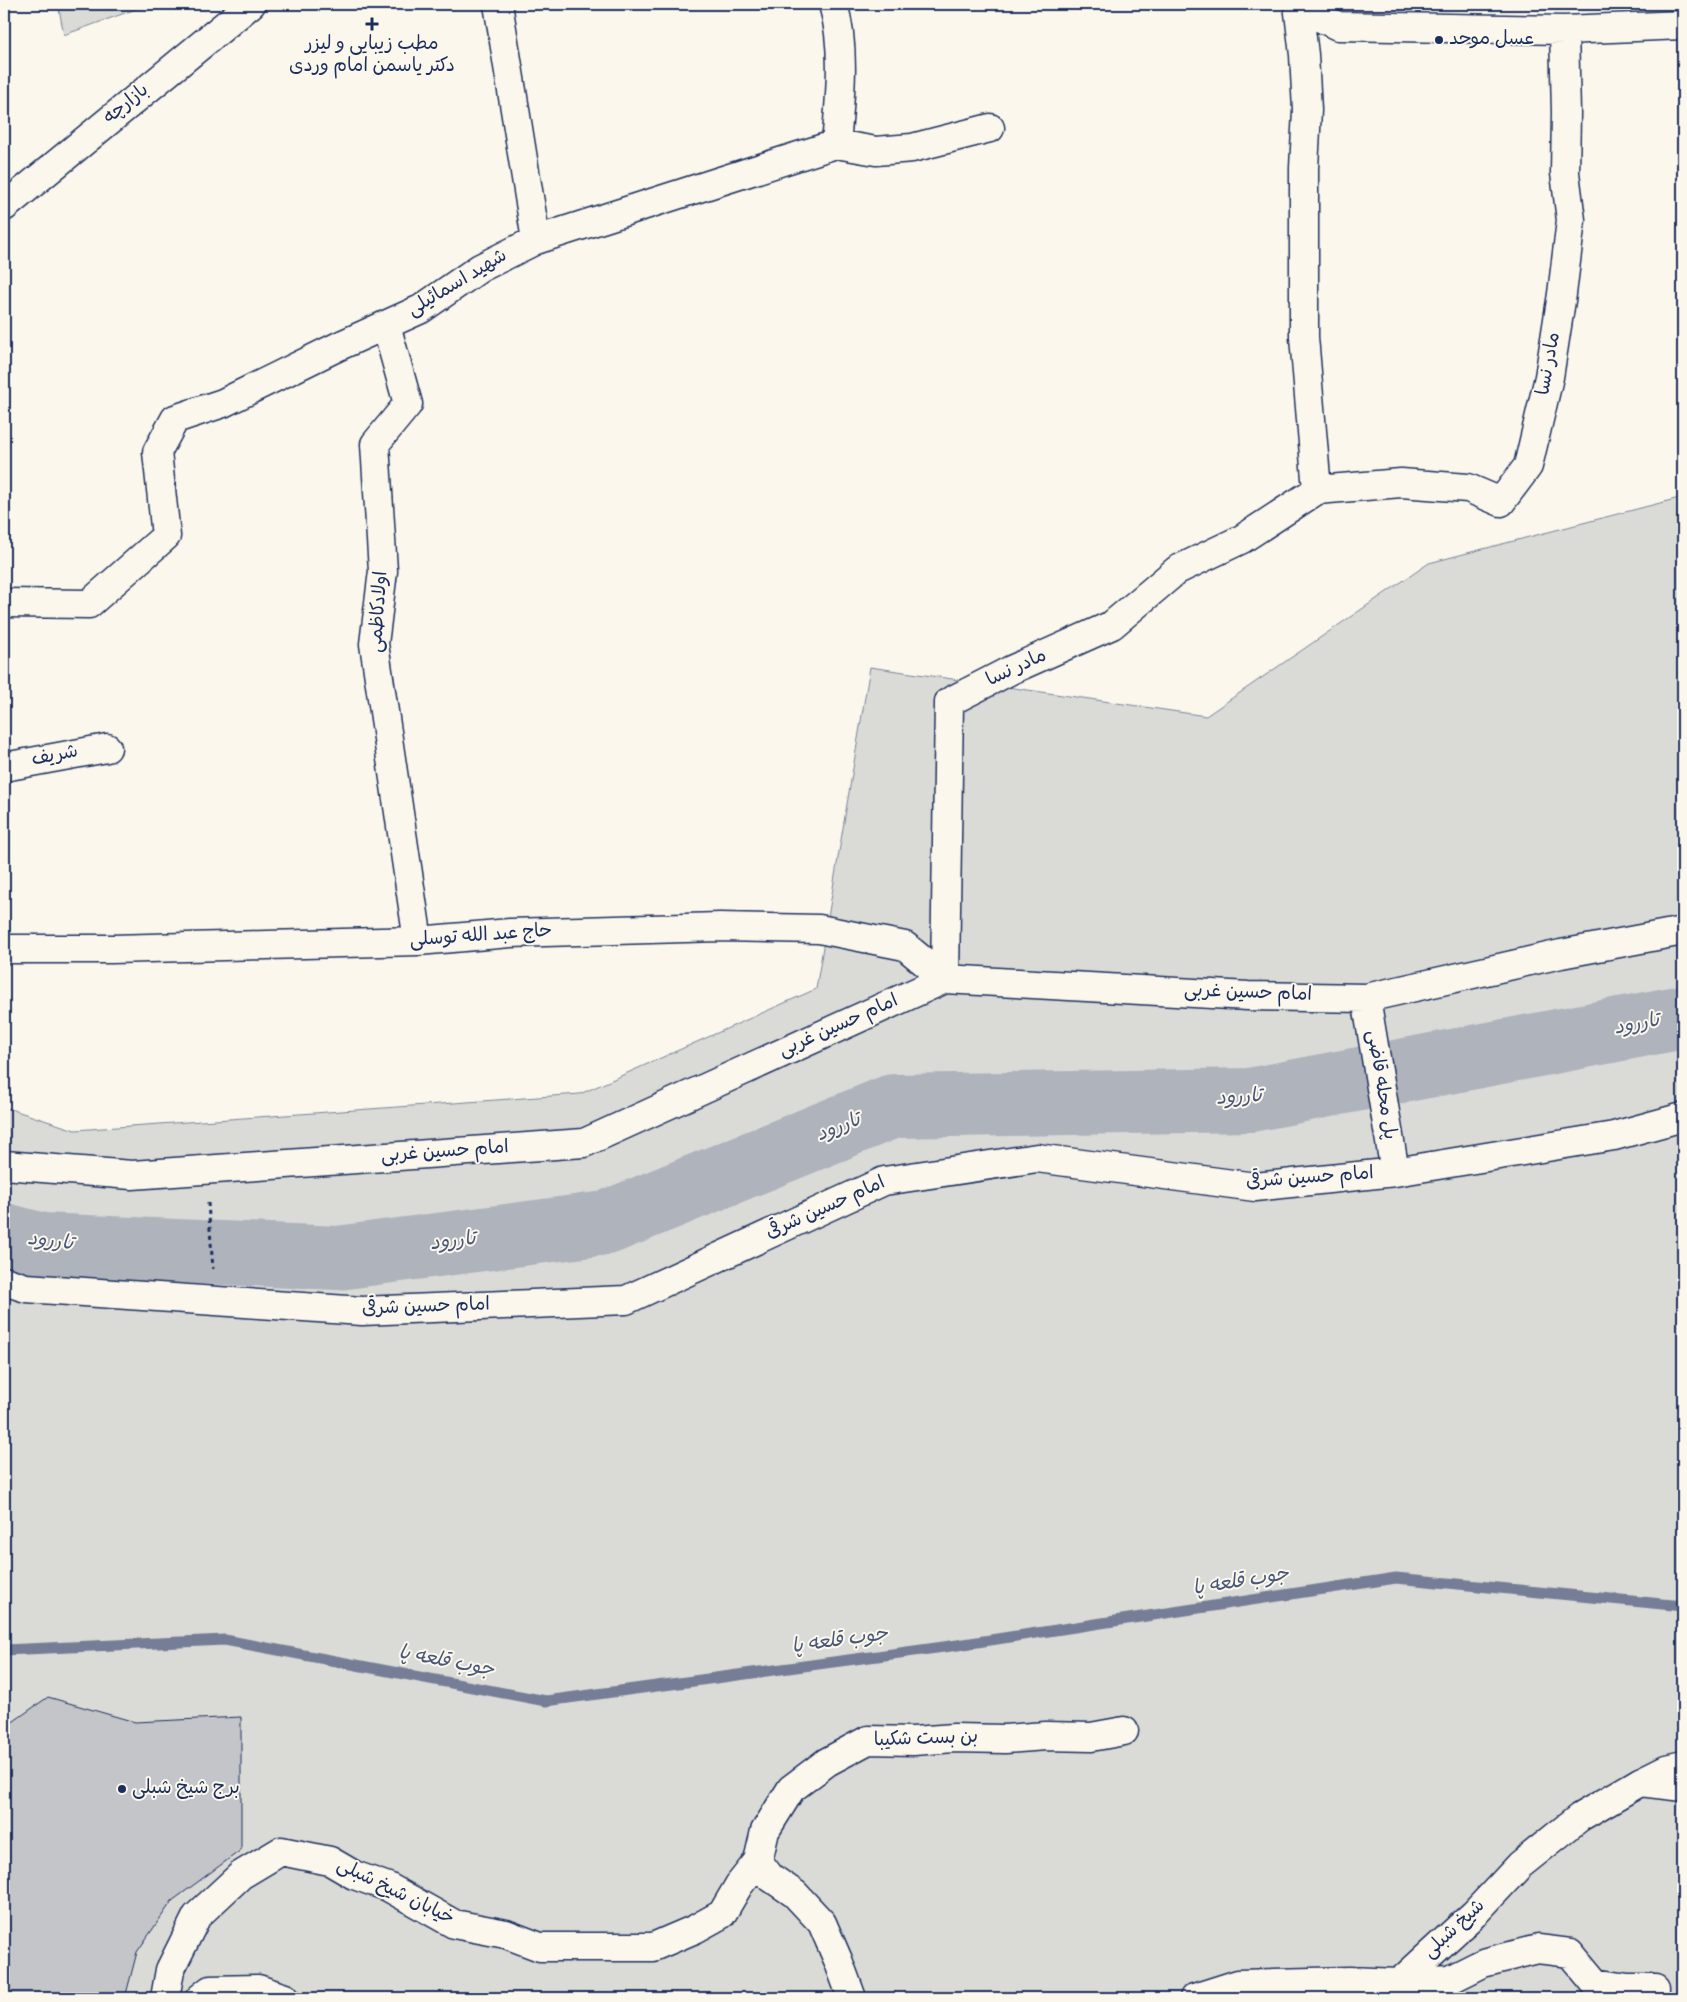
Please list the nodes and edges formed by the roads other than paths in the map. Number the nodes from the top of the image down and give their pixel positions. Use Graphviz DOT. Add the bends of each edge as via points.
graph roads {
  1 [pos="251,4"];
  2 [pos="498,4"];
  3 [pos="833,4"];
  4 [pos="1298,4"];
  5 [pos="1304,4"];
  6 [pos="1683,25"];
  7 [pos="1564,30"];
  8 [pos="990,128"];
  9 [pos="836,144"];
  10 [pos="4,207"];
  11 [pos="536,240"];
  12 [pos="386,325"];
  13 [pos="1317,490"];
  14 [pos="4,603"];
  15 [pos="107,748"];
  16 [pos="4,767"];
  17 [pos="1683,931"];
  18 [pos="418,941"];
  19 [pos="4,949"];
  20 [pos="945,979"];
  21 [pos="1366,998"];
  22 [pos="1683,1117"];
  23 [pos="4,1165"];
  24 [pos="1395,1172"];
  25 [pos="4,1281"];
  26 [pos="1124,1731"];
  27 [pos="1683,1764"];
  28 [pos="1640,1782"];
  29 [pos="1683,1787"];
  30 [pos="758,1861"];
  31 [pos="1399,1983"];
  32 [pos="1656,1988"];
  33 [pos="1350,1990"];
  34 [pos="165,1998"];
  35 [pos="200,1998"];
  36 [pos="285,1998"];
  37 [pos="852,1998"];
  38 [pos="1194,1998"];
  1 -- 10 [label="street, بازارچه"];
  2 -- 11 [label="street"];
  3 -- 9 [label="street" via="838,22 840,93"];
  4 -- 13 [label="street" via="1307,110 1304,337"];
  5 -- 7 [label="street" via="1317,16 1338,26"];
  6 -- 7 [label="street"];
  7 -- 13 [label="street, مادر نسا" via="1565,172 1571,220 1549,377 1528,466 1501,502 1468,488 1401,483"];
  8 -- 9 [label="street, شهید اسمائیلی" via="912,148 876,151"];
  9 -- 11 [label="street, شهید اسمائیلی"];
  11 -- 12 [label="street, شهید اسمائیلی" via="480,268 421,309"];
  12 -- 14 [label="street, شهید اسمائیلی" via="223,402 175,419 157,452 166,536 89,604"];
  12 -- 18 [label="street, اولادکاظمی" via="408,404 375,444 384,571 374,644"];
  13 -- 20 [label="street, مادر نسا" via="1242,539 1177,570 1112,625 949,702"];
  15 -- 16 [label="street, شریف"];
  17 -- 21 [label="street, امام حسین غربی" via="1561,954"];
  18 -- 19 [label="street, حاج عبد الله توسلی"];
  18 -- 20 [label="street, حاج عبد الله توسلی" via="510,933 720,927 819,929 905,946"];
  20 -- 21 [label="street, امام حسین غربی" via="1248,996"];
  20 -- 23 [label="street, امام حسین غربی" via="584,1143 132,1175"];
  21 -- 24 [label="street, پل محله قاضی"];
  22 -- 24 [label="street, امام حسین شرقی" via="1614,1136"];
  24 -- 25 [label="street, امام حسین شرقی" via="1255,1186 1037,1158 884,1181 626,1300 362,1311 26,1288"];
  26 -- 30 [label="street, بن بست شکیبا" via="1091,1737 868,1740 827,1762 791,1789 765,1831"];
  27 -- 28 [label="street, شیخ شبلی"];
  28 -- 29 [label="street"];
  28 -- 31 [label="street, شیخ شبلی" via="1580,1817 1520,1865 1474,1914"];
  30 -- 34 [label="street, خیابان شیخ شبلی" via="722,1914 653,1947 540,1947 506,1934 454,1924 388,1887 354,1875 330,1861 281,1851 241,1876 197,1916 170,1970"];
  30 -- 37 [label="street" via="770,1877 795,1894 822,1923"];
  31 -- 32 [label="street" via="1449,1980 1483,1963 1538,1950 1570,1953 1595,1984"];
  31 -- 33 [label="street"];
  33 -- 38 [label="street" via="1238,1984"];
  35 -- 36 [label="street" via="210,1990 258,1989"];
}
